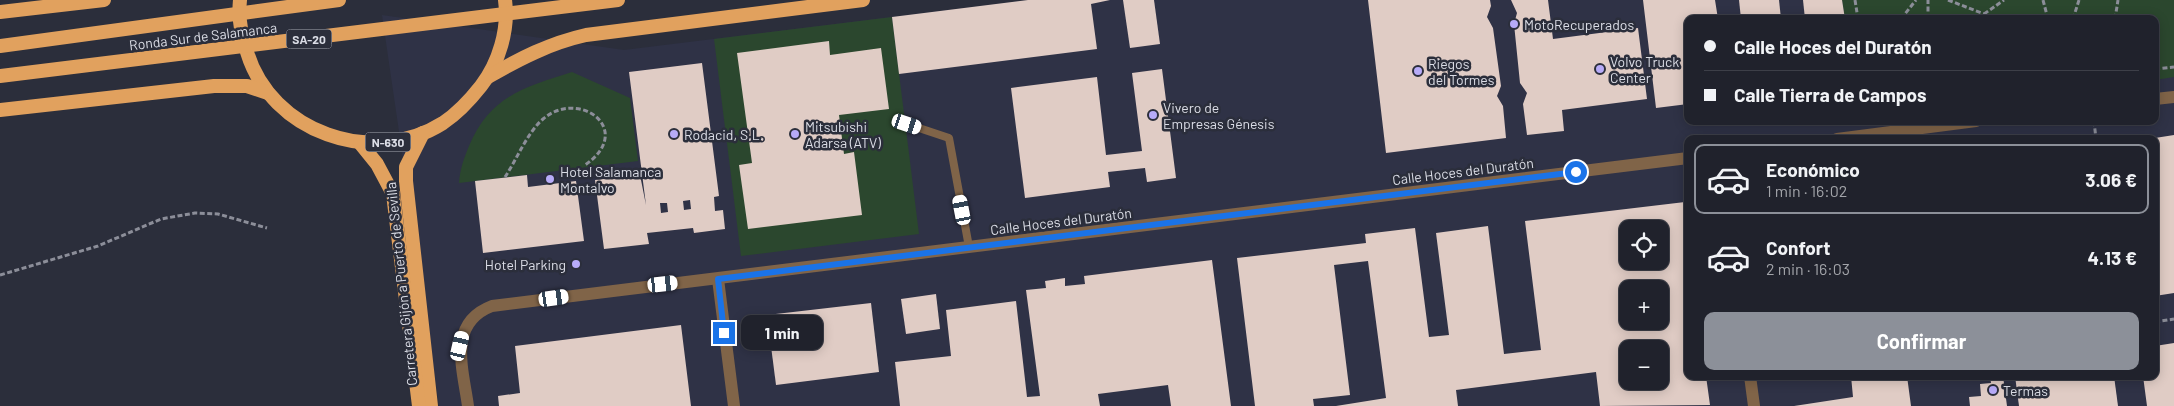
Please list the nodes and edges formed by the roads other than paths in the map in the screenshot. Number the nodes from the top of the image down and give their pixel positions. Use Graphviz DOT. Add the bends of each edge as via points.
graph roads {
  1 [pos="104,0"];
  2 [pos="240,0"];
  3 [pos="339,0"];
  4 [pos="505,0"];
  5 [pos="618,0"];
  6 [pos="863,0"];
  7 [pos="0,12"];
  8 [pos="0,46"];
  9 [pos="0,76"];
  10 [pos="488,77"];
  11 [pos="268,94"];
  12 [pos="2174,96"];
  13 [pos="2159,98"];
  14 [pos="0,110"];
  15 [pos="907,124"];
  16 [pos="1945,125"];
  17 [pos="423,133"];
  18 [pos="1868,135"];
  19 [pos="360,142"];
  20 [pos="1684,158"];
  21 [pos="969,247"];
  22 [pos="718,279"];
  23 [pos="1751,380"];
  24 [pos="419,406"];
  25 [pos="431,406"];
  26 [pos="468,406"];
  27 [pos="734,406"];
  28 [pos="1754,406"];
  1 -- 7 [label="highway"];
  2 -- 11 [label="highway, N-630" via="241,33 251,66"];
  3 -- 8 [label="highway, Ronda Sur de Salamanca"];
  4 -- 10 [label="highway, N-630" via="503,36"];
  5 -- 9 [label="highway, Ronda Sur de Salamanca / SA-20"];
  6 -- 10 [label="highway" via="586,35 563,40 522,57"];
  10 -- 17 [label="highway, N-630" via="467,104 443,123"];
  11 -- 14 [label="highway" via="248,86 222,85"];
  11 -- 19 [label="highway, N-630" via="286,112 308,126 336,138"];
  12 -- 13 [label="street"];
  15 -- 21 [label="lane" via="949,138"];
  16 -- 18 [label="street"];
  17 -- 19 [label="highway, N-630" via="401,140"];
  17 -- 25 [label="highway, Carretera Gijón a Puerto de Sevilla / N-630" via="406,167 406,181"];
  19 -- 24 [label="highway, Carretera Gijón a Puerto de Sevilla / N-630" via="377,164 393,194"];
  20 -- 21 [label="street, Calle Hoces del Duratón"];
  21 -- 22 [label="street, Calle Hoces del Duratón"];
  22 -- 26 [label="street, Calle Hoces del Duratón" via="492,306 468,322 460,346"];
  22 -- 27 [label="street"];
  23 -- 28 [label="street"];
}
